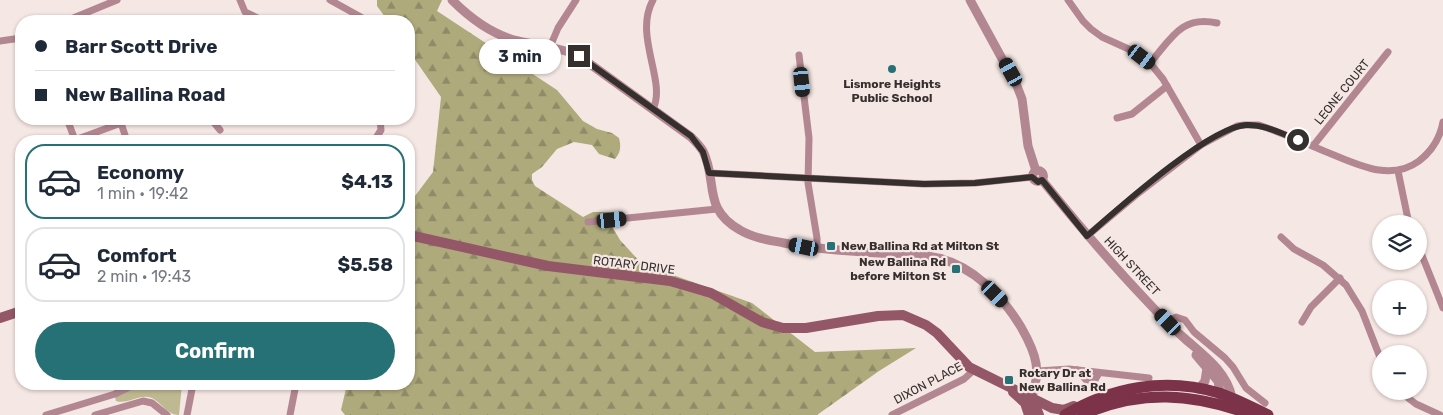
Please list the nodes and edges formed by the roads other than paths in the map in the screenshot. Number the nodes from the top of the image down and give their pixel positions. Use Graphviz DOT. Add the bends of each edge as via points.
graph roads {
  1 [pos="117,0"];
  2 [pos="240,0"];
  3 [pos="330,0"];
  4 [pos="452,0"];
  5 [pos="576,0"];
  6 [pos="653,0"];
  7 [pos="970,0"];
  8 [pos="1068,0"];
  9 [pos="81,15"];
  10 [pos="251,15"];
  11 [pos="357,15"];
  12 [pos="1217,23"];
  13 [pos="15,39"];
  14 [pos="0,41"];
  15 [pos="550,48"];
  16 [pos="1388,52"];
  17 [pos="799,55"];
  18 [pos="1150,64"];
  19 [pos="1168,86"];
  20 [pos="653,109"];
  21 [pos="1117,118"];
  22 [pos="1443,122"];
  23 [pos="115,125"];
  24 [pos="216,125"];
  25 [pos="220,130"];
  26 [pos="88,135"];
  27 [pos="1201,145"];
  28 [pos="1313,146"];
  29 [pos="1398,171"];
  30 [pos="709,173"];
  31 [pos="1034,174"];
  32 [pos="808,179"];
  33 [pos="717,209"];
  34 [pos="1407,215"];
  35 [pos="588,222"];
  36 [pos="415,236"];
  37 [pos="1087,236"];
  38 [pos="1280,237"];
  39 [pos="817,249"];
  40 [pos="1427,268"];
  41 [pos="1340,278"];
  42 [pos="1443,308"];
  43 [pos="15,313"];
  44 [pos="0,318"];
  45 [pos="1168,322"];
  46 [pos="1302,322"];
  47 [pos="1182,337"];
  48 [pos="1375,345"];
  49 [pos="1207,368"];
  50 [pos="974,370"];
  51 [pos="1038,371"];
  52 [pos="1150,378"];
  53 [pos="1199,389"];
  54 [pos="123,390"];
  55 [pos="192,390"];
  56 [pos="295,390"];
  57 [pos="1220,394"];
  58 [pos="1232,398"];
  59 [pos="1411,400"];
  60 [pos="1086,402"];
  61 [pos="1265,403"];
  62 [pos="1029,406"];
  63 [pos="1238,410"];
  64 [pos="46,415"];
  65 [pos="95,415"];
  66 [pos="167,415"];
  67 [pos="187,415"];
  68 [pos="290,415"];
  69 [pos="892,415"];
  70 [pos="1039,415"];
  71 [pos="1065,415"];
  72 [pos="1082,415"];
  73 [pos="1252,415"];
  74 [pos="1268,415"];
  75 [pos="1440,415"];
  1 -- 9 [label="street"];
  2 -- 10 [label="street" via="245,12"];
  3 -- 11 [label="street"];
  4 -- 15 [label="street" via="473,19 496,33"];
  5 -- 15 [label="street"];
  6 -- 20 [label="street" via="646,27 655,86"];
  7 -- 31 [label="street" via="1022,99"];
  8 -- 18 [label="street" via="1091,29 1133,51"];
  12 -- 18 [label="street" via="1204,20 1187,24"];
  13 -- 14 [label="street"];
  15 -- 20 [label="street" via="579,56"];
  16 -- 28 [label="street, LEONE COURT"];
  17 -- 32 [label="street" via="809,138"];
  18 -- 19 [label="street"];
  19 -- 21 [label="street" via="1132,114"];
  19 -- 27 [label="street"];
  20 -- 30 [label="street" via="691,136 703,152"];
  22 -- 29 [label="street" via="1434,146 1425,156"];
  23 -- 26 [label="street"];
  24 -- 25 [label="street"];
  27 -- 28 [label="street" via="1230,129 1252,124"];
  27 -- 37 [label="street"];
  28 -- 29 [label="street" via="1364,167"];
  29 -- 34 [label="street"];
  30 -- 32 [label="street"];
  30 -- 33 [label="street"];
  31 -- 32 [label="street" via="948,184"];
  31 -- 37 [label="street, HIGH STREET" via="1043,173 1042,180"];
  32 -- 39 [label="street"];
  33 -- 35 [label="street"];
  33 -- 39 [label="street" via="731,225 746,234"];
  36 -- 50 [label="main road, ROTARY DRIVE" via="548,266 670,281 711,293 762,322 783,328 903,315 926,324"];
  37 -- 45 [label="street, HIGH STREET"];
  38 -- 41 [label="street"];
  39 -- 51 [label="street" via="926,255 963,268 1006,306 1029,343"];
  40 -- 42 [label="street"];
  41 -- 46 [label="street" via="1310,308"];
  41 -- 48 [label="street" via="1358,302"];
  43 -- 44 [label="main road"];
  45 -- 47 [label="street, HIGH STREET"];
  45 -- 61 [label="street" via="1176,317 1185,320 1233,366 1246,388"];
  47 -- 49 [label="street"];
  47 -- 58 [label="street" via="1224,377"];
  49 -- 53 [label="street" via="1206,378"];
  49 -- 57 [label="street" via="1218,381"];
  50 -- 62 [label="main road, ROTARY DRIVE" via="1004,386"];
  50 -- 69 [label="street, DIXON PLACE" via="964,379"];
  51 -- 52 [label="street" via="1077,370"];
  51 -- 62 [label="street"];
  53 -- 57 [label="main road"];
  53 -- 60 [label="main road" via="1138,388"];
  54 -- 64 [label="street"];
  55 -- 67 [label="street"];
  56 -- 68 [label="street"];
  57 -- 58 [label="main road"];
  57 -- 63 [label="street" via="1224,402"];
  58 -- 74 [label="main road"];
  59 -- 75 [label="street"];
  60 -- 62 [label="main road, ROTARY DRIVE" via="1060,410"];
  60 -- 71 [label="main road"];
  62 -- 70 [label="main road, ROTARY DRIVE"];
  63 -- 72 [label="main road" via="1189,398 1158,396 1122,401"];
  63 -- 73 [label="main road"];
  65 -- 66 [label="street" via="146,401"];
}
